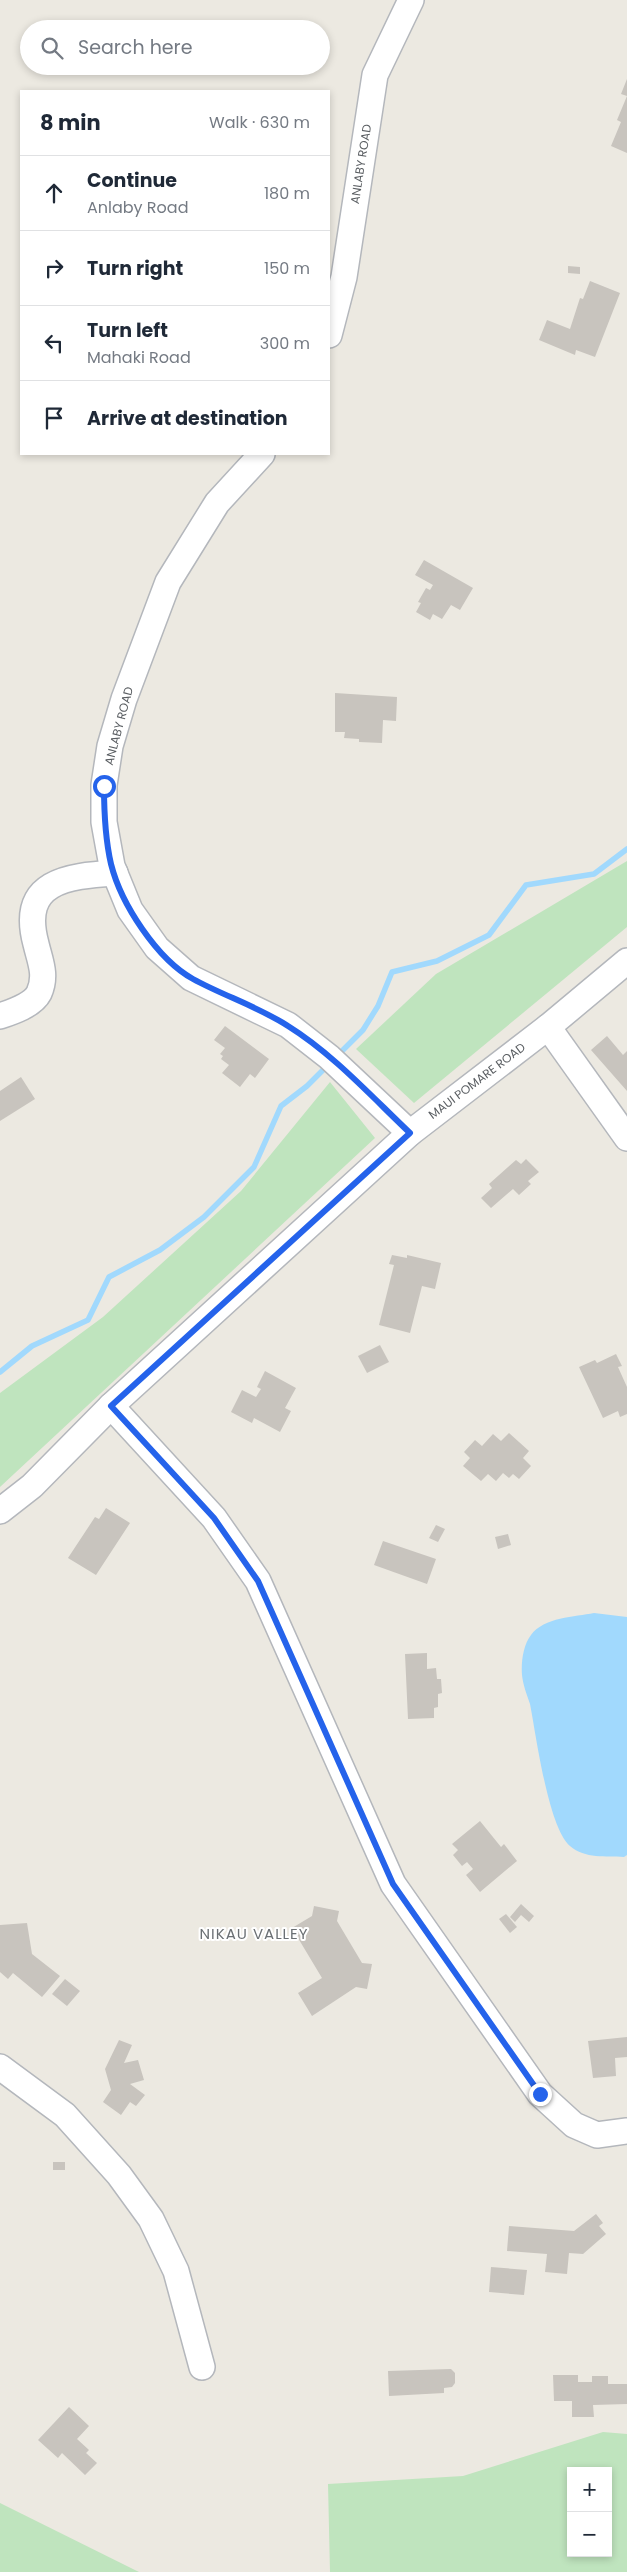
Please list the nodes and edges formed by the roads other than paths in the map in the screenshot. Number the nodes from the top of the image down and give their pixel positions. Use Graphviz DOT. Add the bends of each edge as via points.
graph roads {
  1 [pos="411,0"];
  2 [pos="330,331"];
  3 [pos="261,455"];
  4 [pos="115,873"];
  5 [pos="627,961"];
  6 [pos="0,1016"];
  7 [pos="548,1027"];
  8 [pos="410,1133"];
  9 [pos="627,1138"];
  10 [pos="111,1406"];
  11 [pos="0,1511"];
  12 [pos="0,2067"];
  13 [pos="627,2132"];
  14 [pos="202,2367"];
  1 -- 2 [label="street, ANLABY ROAD" via="375,75 344,277"];
  3 -- 4 [label="street, ANLABY ROAD" via="217,504 168,582 124,699 110,746 104,786 104,822"];
  4 -- 6 [label="street" via="74,876 49,886 39,899 32,921 44,970 39,994 19,1009"];
  4 -- 8 [label="street, ANLABY ROAD" via="130,910 157,948 191,978 288,1025 329,1057"];
  5 -- 7 [label="street, MAUI POMARE ROAD"];
  7 -- 8 [label="street, MAUI POMARE ROAD"];
  7 -- 9 [label="street"];
  8 -- 10 [label="street, MAUI POMARE ROAD"];
  10 -- 11 [label="street, MAUI POMARE ROAD" via="32,1486"];
  10 -- 13 [label="street" via="214,1518 258,1581 393,1884 540,2094 574,2125 597,2134"];
  12 -- 14 [label="street" via="65,2115 119,2175 151,2219 176,2271"];
}
